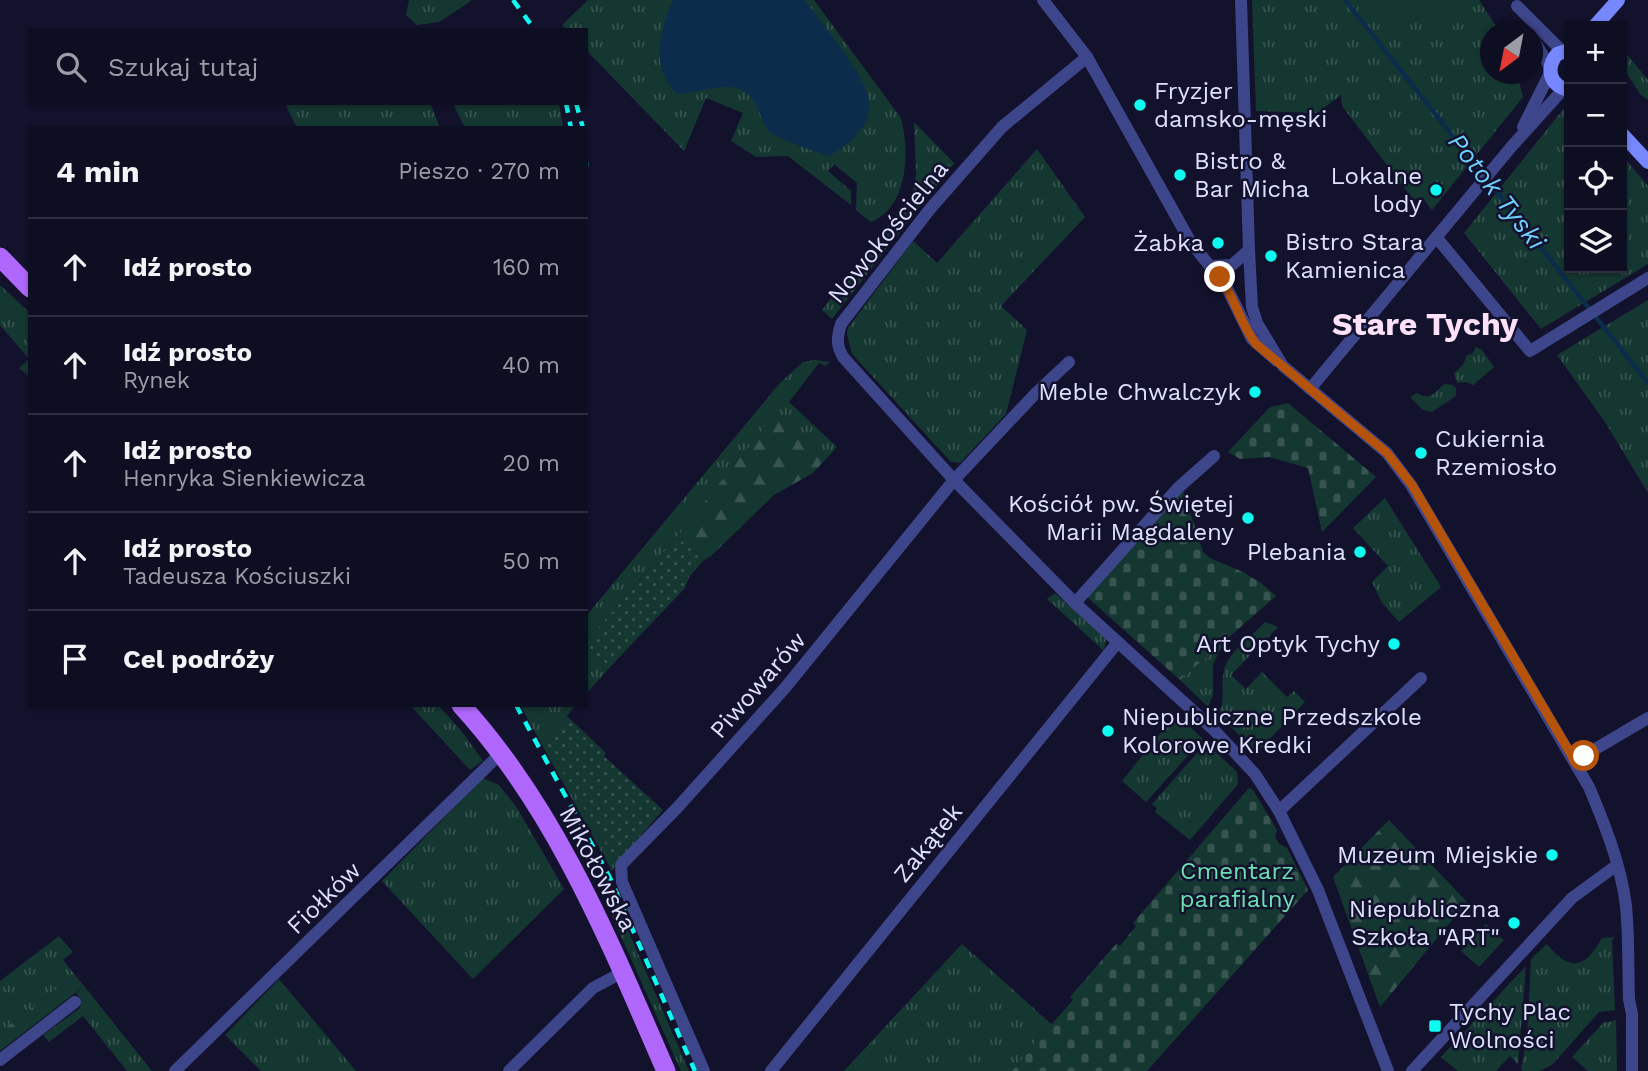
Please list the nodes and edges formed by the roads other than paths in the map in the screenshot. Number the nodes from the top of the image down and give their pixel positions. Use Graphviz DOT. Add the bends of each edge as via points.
graph roads {
  1 [pos="1043,0"];
  2 [pos="1241,0"];
  3 [pos="1619,0"];
  4 [pos="1515,3"];
  5 [pos="1524,21"];
  6 [pos="1600,21"];
  7 [pos="1608,21"];
  8 [pos="1564,49"];
  9 [pos="1564,51"];
  10 [pos="1087,57"];
  11 [pos="1543,57"];
  12 [pos="1550,70"];
  13 [pos="1564,88"];
  14 [pos="1564,92"];
  15 [pos="1627,135"];
  16 [pos="1627,139"];
  17 [pos="1512,146"];
  18 [pos="1637,150"];
  19 [pos="1648,162"];
  20 [pos="1437,237"];
  21 [pos="1249,250"];
  22 [pos="0,257"];
  23 [pos="0,266"];
  24 [pos="1212,266"];
  25 [pos="1648,278"];
  26 [pos="28,287"];
  27 [pos="28,287"];
  28 [pos="1069,362"];
  29 [pos="1283,366"];
  30 [pos="1310,389"];
  31 [pos="1214,456"];
  32 [pos="954,480"];
  33 [pos="1074,603"];
  34 [pos="1118,642"];
  35 [pos="1421,678"];
  36 [pos="463,707"];
  37 [pos="1648,718"];
  38 [pos="500,754"];
  39 [pos="1575,761"];
  40 [pos="1279,811"];
  41 [pos="1617,865"];
  42 [pos="623,972"];
  43 [pos="75,1002"];
  44 [pos="0,1060"];
  45 [pos="175,1071"];
  46 [pos="509,1071"];
  47 [pos="666,1071"];
  48 [pos="704,1071"];
  49 [pos="771,1071"];
  50 [pos="1388,1071"];
  51 [pos="1412,1071"];
  52 [pos="1632,1071"];
  1 -- 10 [label="street"];
  2 -- 21 [label="street"];
  3 -- 6 [label="street"];
  3 -- 7 [label="street"];
  4 -- 5 [label="street"];
  4 -- 8 [label="street"];
  9 -- 12 [label="street" via="1555,56"];
  10 -- 24 [label="street" via="1190,242"];
  10 -- 32 [label="street, Nowokościelna" via="1002,127 841,324 837,337 843,357"];
  11 -- 12 [label="street"];
  12 -- 13 [label="street" via="1555,84"];
  12 -- 17 [label="street"];
  14 -- 17 [label="street"];
  15 -- 18 [label="street"];
  16 -- 18 [label="street"];
  17 -- 20 [label="street"];
  18 -- 19 [label="street"];
  20 -- 25 [label="street" via="1530,351"];
  20 -- 30 [label="street"];
  21 -- 24 [label="street" via="1232,265"];
  21 -- 29 [label="street" via="1254,314"];
  22 -- 26 [label="main road"];
  23 -- 27 [label="main road"];
  24 -- 29 [label="street" via="1252,339"];
  28 -- 32 [label="street, Piwowarów"];
  29 -- 30 [label="street"];
  30 -- 39 [label="street" via="1387,453 1412,485"];
  31 -- 33 [label="street" via="1178,488"];
  32 -- 33 [label="street, Nowokościelna"];
  32 -- 48 [label="street, Piwowarów" via="785,688 621,865 622,882"];
  33 -- 34 [label="street, Nowokościelna"];
  34 -- 40 [label="street, Nowokościelna" via="1241,756"];
  34 -- 49 [label="street, Zakątek"];
  35 -- 40 [label="street"];
  36 -- 38 [label="main road, Mikołowska"];
  37 -- 39 [label="street"];
  38 -- 42 [label="main road, Mikołowska" via="540,810 598,915"];
  38 -- 45 [label="street, Fiołków"];
  39 -- 41 [label="street" via="1602,818"];
  40 -- 50 [label="street, Nowokościelna" via="1318,890"];
  41 -- 51 [label="street" via="1572,898"];
  41 -- 52 [label="street" via="1626,907"];
  42 -- 46 [label="street" via="593,988"];
  42 -- 47 [label="main road, Mikołowska"];
  43 -- 44 [label="street"];
}
